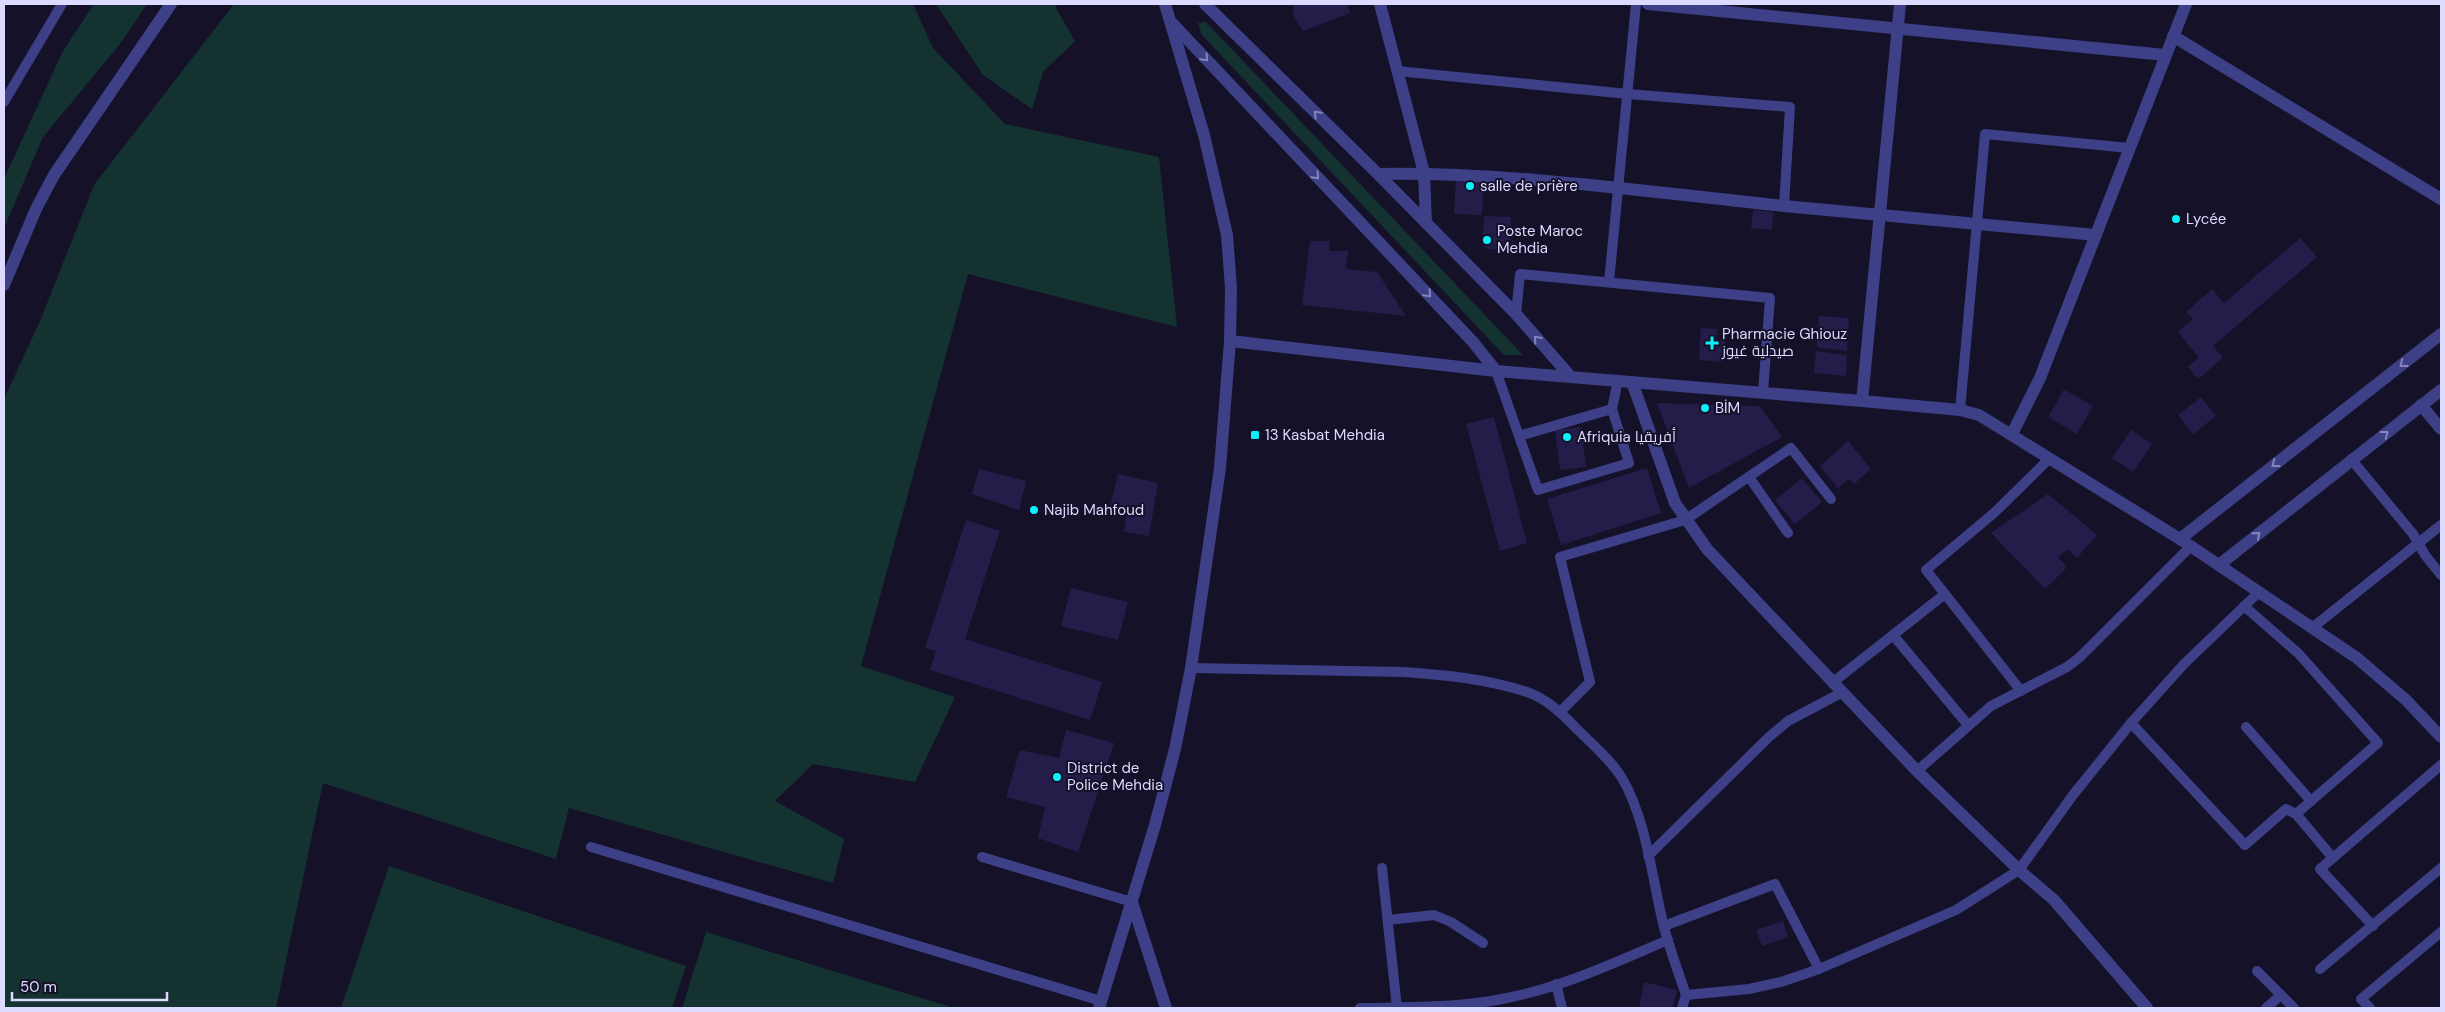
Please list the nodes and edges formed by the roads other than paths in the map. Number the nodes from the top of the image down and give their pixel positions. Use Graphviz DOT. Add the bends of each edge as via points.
graph roads {
  1 [pos="62,4"];
  2 [pos="171,4"];
  3 [pos="1166,4"];
  4 [pos="1205,4"];
  5 [pos="1380,4"];
  6 [pos="1636,4"];
  7 [pos="1648,4"];
  8 [pos="1900,4"];
  9 [pos="2186,4"];
  10 [pos="1171,22"];
  11 [pos="1897,29"];
  12 [pos="2173,36"];
  13 [pos="2165,55"];
  14 [pos="1397,70"];
  15 [pos="1628,94"];
  16 [pos="4,102"];
  17 [pos="2129,148"];
  18 [pos="1424,173"];
  19 [pos="1378,174"];
  20 [pos="1617,187"];
  21 [pos="2441,199"];
  22 [pos="1784,206"];
  23 [pos="1880,214"];
  24 [pos="1426,223"];
  25 [pos="1977,224"];
  26 [pos="2096,235"];
  27 [pos="1609,282"];
  28 [pos="4,285"];
  29 [pos="1516,314"];
  30 [pos="2441,334"];
  31 [pos="1230,341"];
  32 [pos="1496,371"];
  33 [pos="1570,376"];
  34 [pos="1618,380"];
  35 [pos="1632,382"];
  36 [pos="2441,390"];
  37 [pos="1763,392"];
  38 [pos="1862,401"];
  39 [pos="2422,405"];
  40 [pos="1612,409"];
  41 [pos="1960,410"];
  42 [pos="2441,429"];
  43 [pos="2012,434"];
  44 [pos="1519,436"];
  45 [pos="2050,458"];
  46 [pos="2351,459"];
  47 [pos="1749,477"];
  48 [pos="1831,499"];
  49 [pos="1685,520"];
  50 [pos="2441,525"];
  51 [pos="1788,533"];
  52 [pos="2180,539"];
  53 [pos="2417,544"];
  54 [pos="2191,546"];
  55 [pos="2219,565"];
  56 [pos="2441,575"];
  57 [pos="2259,592"];
  58 [pos="1945,594"];
  59 [pos="2244,606"];
  60 [pos="2312,628"];
  61 [pos="1893,635"];
  62 [pos="1191,668"];
  63 [pos="1832,683"];
  64 [pos="2021,691"];
  65 [pos="1841,694"];
  66 [pos="1560,712"];
  67 [pos="2131,723"];
  68 [pos="1968,725"];
  69 [pos="2246,727"];
  70 [pos="2441,737"];
  71 [pos="2441,764"];
  72 [pos="1917,771"];
  73 [pos="2311,801"];
  74 [pos="2296,814"];
  75 [pos="592,847"];
  76 [pos="1648,856"];
  77 [pos="982,857"];
  78 [pos="2333,858"];
  79 [pos="1382,868"];
  80 [pos="2441,868"];
  81 [pos="2019,870"];
  82 [pos="1132,902"];
  83 [pos="1388,920"];
  84 [pos="1664,926"];
  85 [pos="2372,926"];
  86 [pos="2441,932"];
  87 [pos="1668,940"];
  88 [pos="1482,944"];
  89 [pos="1819,969"];
  90 [pos="2320,969"];
  91 [pos="2257,971"];
  92 [pos="1556,984"];
  93 [pos="1686,995"];
  94 [pos="2281,995"];
  95 [pos="1100,1004"];
  96 [pos="1166,1008"];
  97 [pos="1360,1008"];
  98 [pos="1397,1008"];
  99 [pos="1562,1008"];
  100 [pos="1682,1008"];
  101 [pos="2147,1008"];
  102 [pos="2266,1008"];
  103 [pos="2294,1008"];
  104 [pos="2370,1008"];
  1 -- 16 [label="lane"];
  2 -- 28 [label="street" via="54,174"];
  3 -- 10 [label="street"];
  19 -- 4 [label="street, one-way"];
  5 -- 14 [label="street"];
  6 -- 15 [label="lane"];
  7 -- 11 [label="street"];
  8 -- 11 [label="street"];
  9 -- 12 [label="street"];
  10 -- 31 [label="street" via="1217,186 1227,235"];
  10 -- 32 [label="street, one-way" via="1473,342"];
  11 -- 13 [label="street"];
  11 -- 23 [label="street"];
  12 -- 13 [label="street"];
  12 -- 21 [label="street"];
  13 -- 17 [label="street"];
  14 -- 15 [label="lane"];
  14 -- 18 [label="street"];
  15 -- 20 [label="lane"];
  15 -- 22 [label="lane" via="1790,107"];
  17 -- 25 [label="lane" via="1985,134"];
  17 -- 26 [label="street"];
  18 -- 19 [label="street"];
  18 -- 20 [label="street"];
  18 -- 24 [label="street"];
  19 -- 24 [label="street"];
  20 -- 22 [label="street"];
  20 -- 27 [label="lane"];
  22 -- 23 [label="street"];
  23 -- 25 [label="street"];
  23 -- 38 [label="street"];
  24 -- 29 [label="street"];
  25 -- 26 [label="street"];
  25 -- 41 [label="lane"];
  26 -- 43 [label="street" via="2040,378"];
  27 -- 29 [label="lane" via="1520,274"];
  27 -- 37 [label="lane" via="1770,298"];
  33 -- 29 [label="street, one-way"];
  30 -- 52 [label="street, one-way"];
  31 -- 32 [label="street"];
  31 -- 62 [label="street" via="1220,468"];
  32 -- 33 [label="street"];
  32 -- 44 [label="lane"];
  33 -- 34 [label="street"];
  34 -- 35 [label="street"];
  34 -- 40 [label="lane"];
  35 -- 37 [label="street"];
  35 -- 49 [label="street" via="1675,503"];
  36 -- 39 [label="street"];
  37 -- 38 [label="street"];
  38 -- 41 [label="street"];
  39 -- 42 [label="street"];
  46 -- 39 [label="street, one-way"];
  40 -- 44 [label="lane"];
  40 -- 44 [label="lane" via="1629,463 1547,488 1538,490"];
  41 -- 43 [label="street" via="1979,415"];
  43 -- 45 [label="street"];
  45 -- 52 [label="street"];
  45 -- 58 [label="lane" via="1994,514 1926,570"];
  46 -- 53 [label="lane" via="2413,534"];
  55 -- 46 [label="street, one-way"];
  47 -- 48 [label="lane" via="1791,448"];
  47 -- 49 [label="lane"];
  47 -- 51 [label="lane"];
  49 -- 63 [label="street" via="1707,549"];
  49 -- 66 [label="lane" via="1560,558 1590,682"];
  50 -- 53 [label="lane"];
  52 -- 54 [label="street"];
  53 -- 56 [label="lane"];
  53 -- 60 [label="lane"];
  54 -- 55 [label="street"];
  54 -- 64 [label="lane" via="2080,657"];
  55 -- 57 [label="street"];
  57 -- 59 [label="lane"];
  57 -- 60 [label="street"];
  58 -- 61 [label="lane"];
  58 -- 64 [label="lane"];
  59 -- 67 [label="lane" via="2184,664"];
  59 -- 73 [label="lane" via="2298,653 2378,743"];
  60 -- 70 [label="street" via="2377,673"];
  61 -- 63 [label="lane"];
  61 -- 68 [label="lane"];
  62 -- 66 [label="lane" via="1404,672 1467,678 1529,693"];
  62 -- 82 [label="street" via="1175,749"];
  63 -- 65 [label="street"];
  64 -- 68 [label="lane" via="1991,706"];
  65 -- 72 [label="street"];
  65 -- 76 [label="lane" via="1788,721"];
  66 -- 76 [label="lane" via="1621,776 1633,800"];
  67 -- 74 [label="lane" via="2245,845 2286,809"];
  67 -- 81 [label="lane"];
  68 -- 72 [label="lane"];
  69 -- 73 [label="lane"];
  71 -- 78 [label="lane"];
  72 -- 81 [label="street"];
  73 -- 74 [label="lane"];
  74 -- 78 [label="lane"];
  75 -- 95 [label="lane"];
  76 -- 84 [label="lane"];
  77 -- 82 [label="lane"];
  78 -- 85 [label="lane" via="2320,869"];
  79 -- 83 [label="lane"];
  80 -- 85 [label="lane"];
  81 -- 89 [label="lane" via="1956,910"];
  81 -- 101 [label="street" via="2054,900"];
  82 -- 95 [label="street"];
  82 -- 96 [label="street"];
  83 -- 88 [label="lane" via="1434,915 1451,922"];
  83 -- 98 [label="lane"];
  84 -- 87 [label="lane"];
  84 -- 89 [label="lane" via="1775,884"];
  85 -- 90 [label="lane"];
  86 -- 104 [label="lane" via="2362,999"];
  87 -- 92 [label="lane"];
  87 -- 93 [label="lane"];
  89 -- 93 [label="lane" via="1749,989"];
  91 -- 94 [label="lane"];
  92 -- 98 [label="lane" via="1508,998"];
  92 -- 99 [label="lane"];
  93 -- 100 [label="lane"];
  94 -- 102 [label="lane"];
  94 -- 103 [label="lane"];
  97 -- 98 [label="lane"];
}
